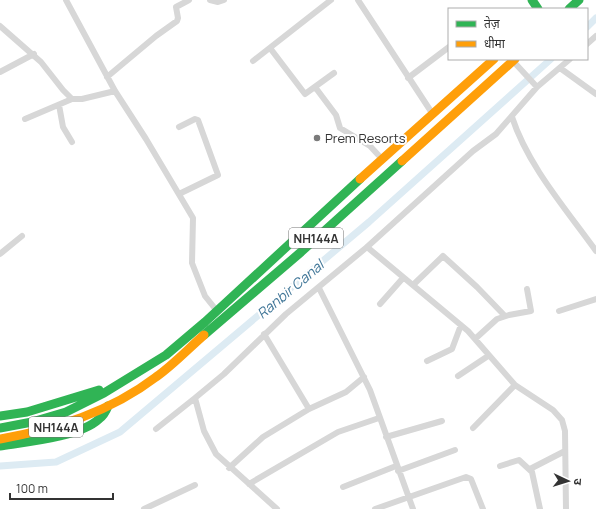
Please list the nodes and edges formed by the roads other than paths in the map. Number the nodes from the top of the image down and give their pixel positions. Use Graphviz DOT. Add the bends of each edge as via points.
graph roads {
  1 [pos="66,0"];
  2 [pos="189,0"];
  3 [pos="210,0"];
  4 [pos="224,0"];
  5 [pos="331,0"];
  6 [pos="358,0"];
  7 [pos="579,0"];
  8 [pos="569,8"];
  9 [pos="0,26"];
  10 [pos="596,36"];
  11 [pos="588,43"];
  12 [pos="448,47"];
  13 [pos="270,48"];
  14 [pos="34,54"];
  15 [pos="253,60"];
  16 [pos="493,60"];
  17 [pos="514,60"];
  18 [pos="569,60"];
  19 [pos="560,68"];
  20 [pos="0,72"];
  21 [pos="334,73"];
  22 [pos="107,77"];
  23 [pos="408,78"];
  24 [pos="315,87"];
  25 [pos="537,88"];
  26 [pos="115,91"];
  27 [pos="596,95"];
  28 [pos="72,99"];
  29 [pos="59,105"];
  30 [pos="432,113"];
  31 [pos="512,117"];
  32 [pos="25,120"];
  33 [pos="179,127"];
  34 [pos="72,142"];
  35 [pos="382,159"];
  36 [pos="180,194"];
  37 [pos="22,236"];
  38 [pos="368,248"];
  39 [pos="596,251"];
  40 [pos="0,254"];
  41 [pos="403,278"];
  42 [pos="413,285"];
  43 [pos="319,288"];
  44 [pos="527,289"];
  45 [pos="596,300"];
  46 [pos="380,304"];
  47 [pos="217,311"];
  48 [pos="559,311"];
  49 [pos="504,316"];
  50 [pos="461,325"];
  51 [pos="264,334"];
  52 [pos="475,339"];
  53 [pos="488,356"];
  54 [pos="427,361"];
  55 [pos="458,376"];
  56 [pos="364,377"];
  57 [pos="117,384"];
  58 [pos="515,385"];
  59 [pos="195,398"];
  60 [pos="108,406"];
  61 [pos="309,409"];
  62 [pos="0,416"];
  63 [pos="379,418"];
  64 [pos="442,421"];
  65 [pos="0,428"];
  66 [pos="474,428"];
  67 [pos="156,429"];
  68 [pos="386,437"];
  69 [pos="0,438"];
  70 [pos="0,446"];
  71 [pos="455,450"];
  72 [pos="565,451"];
  73 [pos="500,466"];
  74 [pos="229,468"];
  75 [pos="397,468"];
  76 [pos="530,469"];
  77 [pos="250,484"];
  78 [pos="195,485"];
  79 [pos="343,487"];
  80 [pos="409,496"];
  81 [pos="144,509"];
  82 [pos="277,509"];
  83 [pos="375,509"];
  84 [pos="413,509"];
  85 [pos="483,509"];
  86 [pos="540,509"];
  87 [pos="566,509"];
  1 -- 22 [label="street"];
  2 -- 22 [label="street" via="176,7 177,21"];
  3 -- 4 [label="street"];
  5 -- 13 [label="street"];
  6 -- 23 [label="street"];
  7 -- 8 [label="main road"];
  9 -- 14 [label="street"];
  10 -- 11 [label="street"];
  12 -- 23 [label="street"];
  13 -- 15 [label="street"];
  13 -- 24 [label="street" via="304,93"];
  14 -- 20 [label="street"];
  14 -- 28 [label="street"];
  16 -- 30 [label="main road"];
  17 -- 25 [label="street"];
  17 -- 60 [label="main road, NH144A" via="174,363 136,391"];
  18 -- 19 [label="street"];
  19 -- 25 [label="street"];
  19 -- 27 [label="street"];
  21 -- 24 [label="street"];
  22 -- 26 [label="street"];
  23 -- 30 [label="street"];
  24 -- 35 [label="street" via="336,115 340,128 370,146"];
  25 -- 31 [label="street"];
  26 -- 28 [label="street"];
  26 -- 36 [label="street"];
  28 -- 29 [label="street"];
  29 -- 32 [label="street"];
  29 -- 34 [label="street" via="63,127"];
  30 -- 35 [label="main road"];
  31 -- 38 [label="street"];
  31 -- 39 [label="street" via="518,135 532,160"];
  33 -- 36 [label="street" via="194,119 198,120 218,175"];
  35 -- 47 [label="main road"];
  36 -- 47 [label="street" via="194,221 192,263 205,296"];
  37 -- 40 [label="street"];
  38 -- 41 [label="street"];
  38 -- 43 [label="street"];
  41 -- 42 [label="street"];
  41 -- 46 [label="street"];
  42 -- 49 [label="street" via="443,256"];
  42 -- 50 [label="street"];
  43 -- 51 [label="street"];
  43 -- 56 [label="street"];
  44 -- 49 [label="street" via="531,312"];
  45 -- 48 [label="street"];
  47 -- 57 [label="main road" via="166,355"];
  49 -- 52 [label="street"];
  50 -- 52 [label="street"];
  50 -- 54 [label="street" via="452,348"];
  51 -- 59 [label="street" via="224,374"];
  51 -- 61 [label="street"];
  52 -- 53 [label="street"];
  53 -- 55 [label="street"];
  53 -- 58 [label="street"];
  56 -- 61 [label="street" via="346,392"];
  56 -- 63 [label="street"];
  57 -- 62 [label="main road" via="54,405"];
  57 -- 65 [label="main road, NH144A" via="66,412"];
  58 -- 66 [label="street"];
  58 -- 72 [label="street" via="548,405 562,420"];
  59 -- 67 [label="street"];
  59 -- 74 [label="street" via="201,424 210,445"];
  60 -- 69 [label="main road, NH144A" via="68,424"];
  60 -- 70 [label="main road" via="104,415 97,421 74,430"];
  61 -- 74 [label="street" via="264,437"];
  63 -- 68 [label="street"];
  63 -- 77 [label="street" via="338,432"];
  64 -- 68 [label="street"];
  68 -- 75 [label="street"];
  71 -- 75 [label="street"];
  72 -- 76 [label="street"];
  72 -- 87 [label="street"];
  73 -- 76 [label="street" via="519,460"];
  74 -- 77 [label="street"];
  75 -- 79 [label="street"];
  75 -- 80 [label="street"];
  76 -- 86 [label="street"];
  77 -- 82 [label="street"];
  78 -- 81 [label="street"];
  80 -- 83 [label="street"];
  80 -- 84 [label="street"];
  80 -- 85 [label="street" via="466,477 471,479"];
}
